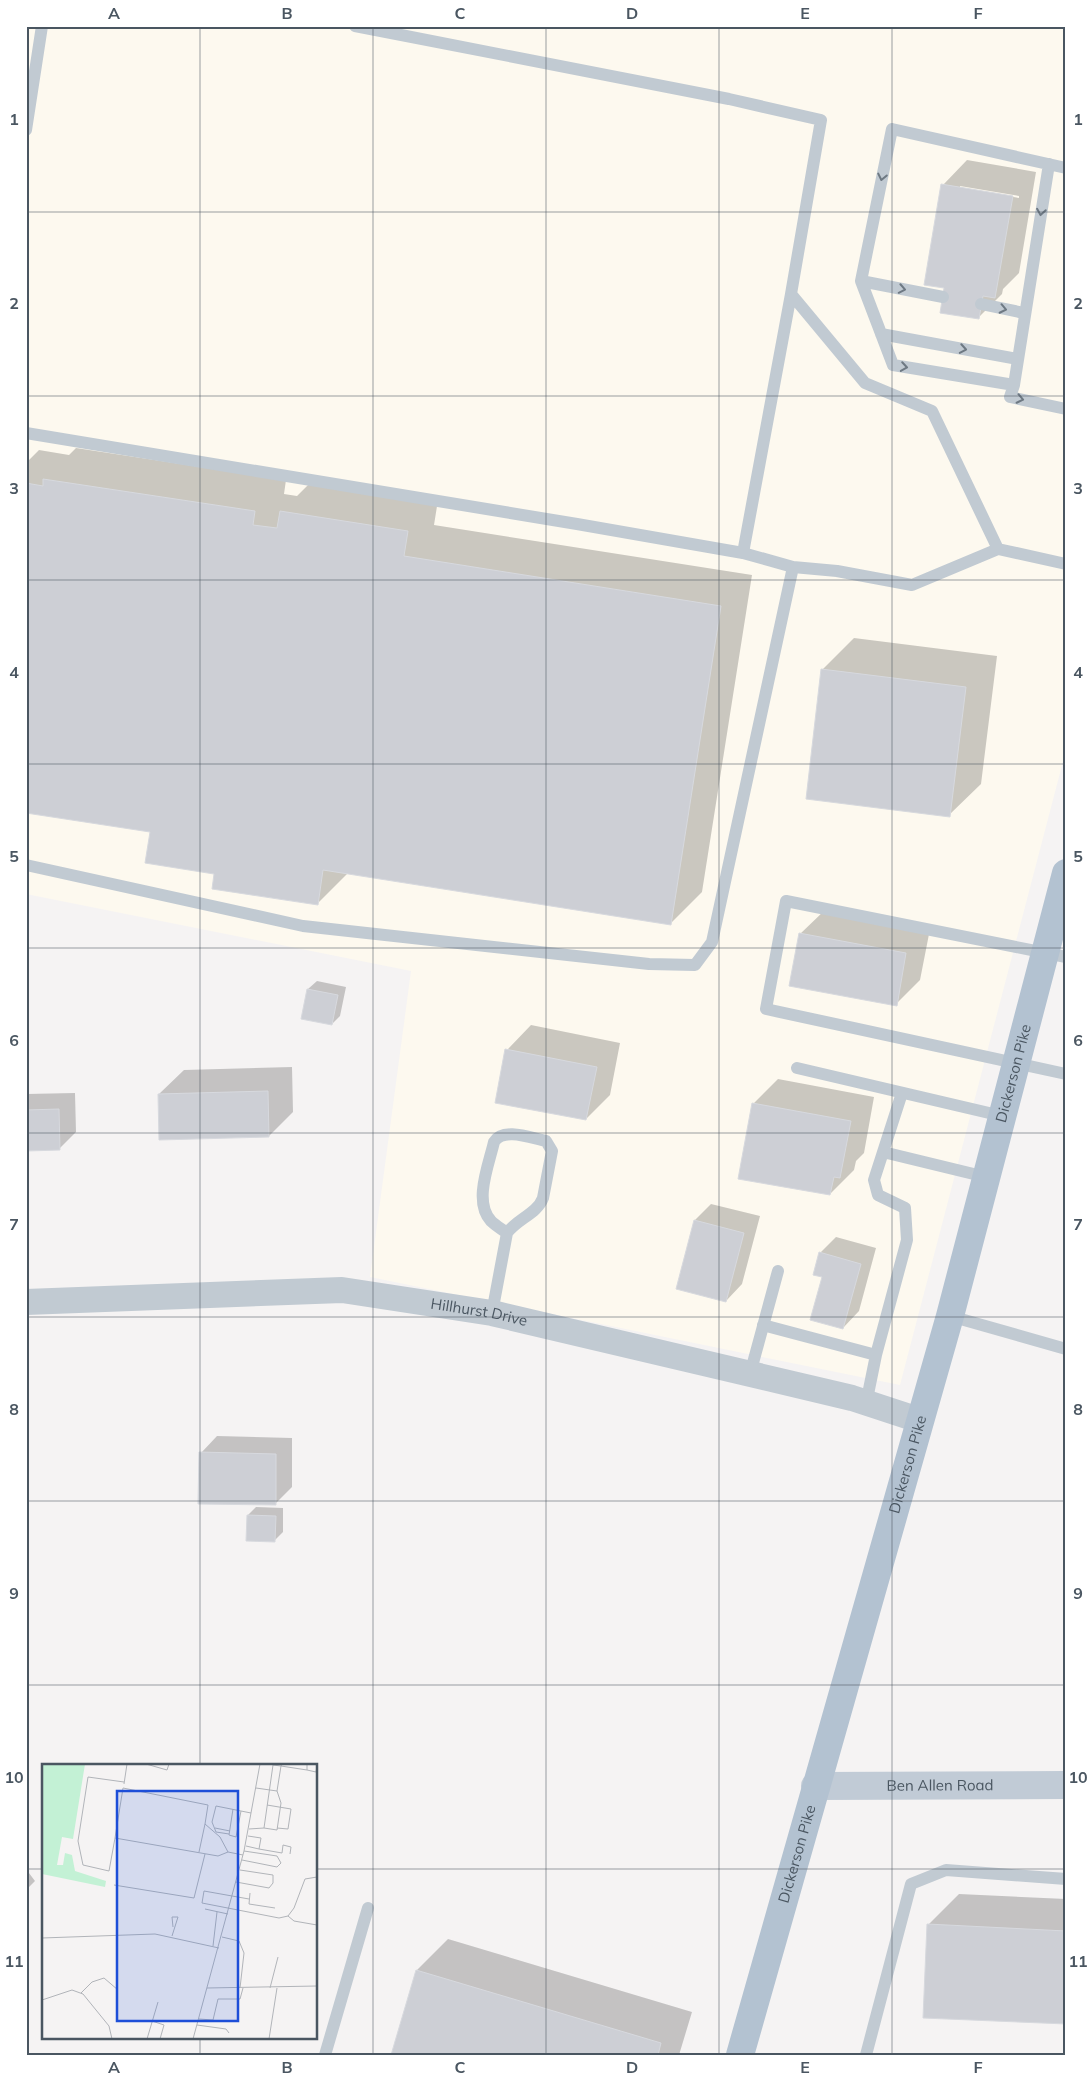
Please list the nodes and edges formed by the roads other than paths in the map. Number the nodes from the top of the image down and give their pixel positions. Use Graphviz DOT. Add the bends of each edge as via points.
graph roads {
  1 [pos="42,26"];
  2 [pos="355,26"];
  3 [pos="26,130"];
  4 [pos="1049,164"];
  5 [pos="1066,168"];
  6 [pos="861,281"];
  7 [pos="791,294"];
  8 [pos="943,297"];
  9 [pos="981,304"];
  10 [pos="1024,313"];
  11 [pos="881,334"];
  12 [pos="1018,359"];
  13 [pos="1014,385"];
  14 [pos="1066,409"];
  15 [pos="26,433"];
  16 [pos="998,549"];
  17 [pos="743,553"];
  18 [pos="1066,564"];
  19 [pos="793,567"];
  20 [pos="26,865"];
  21 [pos="1066,873"];
  22 [pos="1055,955"];
  23 [pos="1016,1064"];
  24 [pos="797,1068"];
  25 [pos="1066,1074"];
  26 [pos="902,1093"];
  27 [pos="1002,1116"];
  28 [pos="883,1152"];
  29 [pos="986,1177"];
  30 [pos="507,1233"];
  31 [pos="778,1271"];
  32 [pos="26,1302"];
  33 [pos="492,1313"];
  34 [pos="950,1316"];
  35 [pos="763,1325"];
  36 [pos="1066,1349"];
  37 [pos="876,1355"];
  38 [pos="750,1374"];
  39 [pos="866,1404"];
  40 [pos="919,1420"];
  41 [pos="1066,1785"];
  42 [pos="815,1786"];
  43 [pos="1066,1879"];
  44 [pos="368,1908"];
  45 [pos="325,2055"];
  46 [pos="740,2055"];
  47 [pos="866,2055"];
  1 -- 3 [label="lane"];
  2 -- 7 [label="lane" via="821,120"];
  4 -- 5 [label="lane"];
  4 -- 6 [label="lane, one-way" via="892,129"];
  4 -- 10 [label="lane, one-way"];
  6 -- 8 [label="lane, one-way"];
  6 -- 11 [label="lane"];
  7 -- 16 [label="lane" via="865,382 932,411"];
  7 -- 17 [label="lane"];
  9 -- 10 [label="lane, one-way"];
  10 -- 12 [label="lane"];
  11 -- 12 [label="lane, one-way"];
  11 -- 13 [label="lane, one-way" via="893,365"];
  12 -- 13 [label="lane"];
  13 -- 14 [label="lane, one-way" via="1010,397"];
  15 -- 17 [label="lane"];
  16 -- 18 [label="lane"];
  16 -- 19 [label="lane" via="912,585 837,571"];
  17 -- 19 [label="lane"];
  19 -- 20 [label="lane" via="712,942 695,965 649,964 303,926"];
  21 -- 22 [label="main road, Dickerson Pike"];
  22 -- 23 [label="main road, Dickerson Pike"];
  22 -- 23 [label="lane" via="786,901 766,1009"];
  23 -- 25 [label="lane"];
  23 -- 27 [label="main road, Dickerson Pike"];
  24 -- 26 [label="lane"];
  26 -- 27 [label="lane"];
  26 -- 28 [label="lane"];
  27 -- 29 [label="main road, Dickerson Pike"];
  28 -- 29 [label="lane"];
  28 -- 37 [label="lane" via="874,1180 878,1196 905,1208 907,1240"];
  29 -- 34 [label="main road, Dickerson Pike"];
  30 -- 30 [label="lane" via="540,1204 552,1151 546,1141 505,1134 496,1137 483,1188 483,1203 491,1220"];
  30 -- 33 [label="lane"];
  31 -- 35 [label="lane"];
  32 -- 33 [label="street, Hillhurst Drive" via="342,1290"];
  33 -- 38 [label="street, Hillhurst Drive"];
  34 -- 36 [label="lane"];
  34 -- 40 [label="main road, Dickerson Pike"];
  35 -- 37 [label="lane"];
  35 -- 38 [label="lane"];
  37 -- 39 [label="lane"];
  38 -- 39 [label="street, Hillhurst Drive"];
  39 -- 40 [label="street, Hillhurst Drive"];
  40 -- 42 [label="main road, Dickerson Pike"];
  41 -- 42 [label="street, Ben Allen Road"];
  42 -- 46 [label="main road, Dickerson Pike"];
  43 -- 47 [label="lane" via="946,1870 911,1884"];
  44 -- 45 [label="lane"];
}
